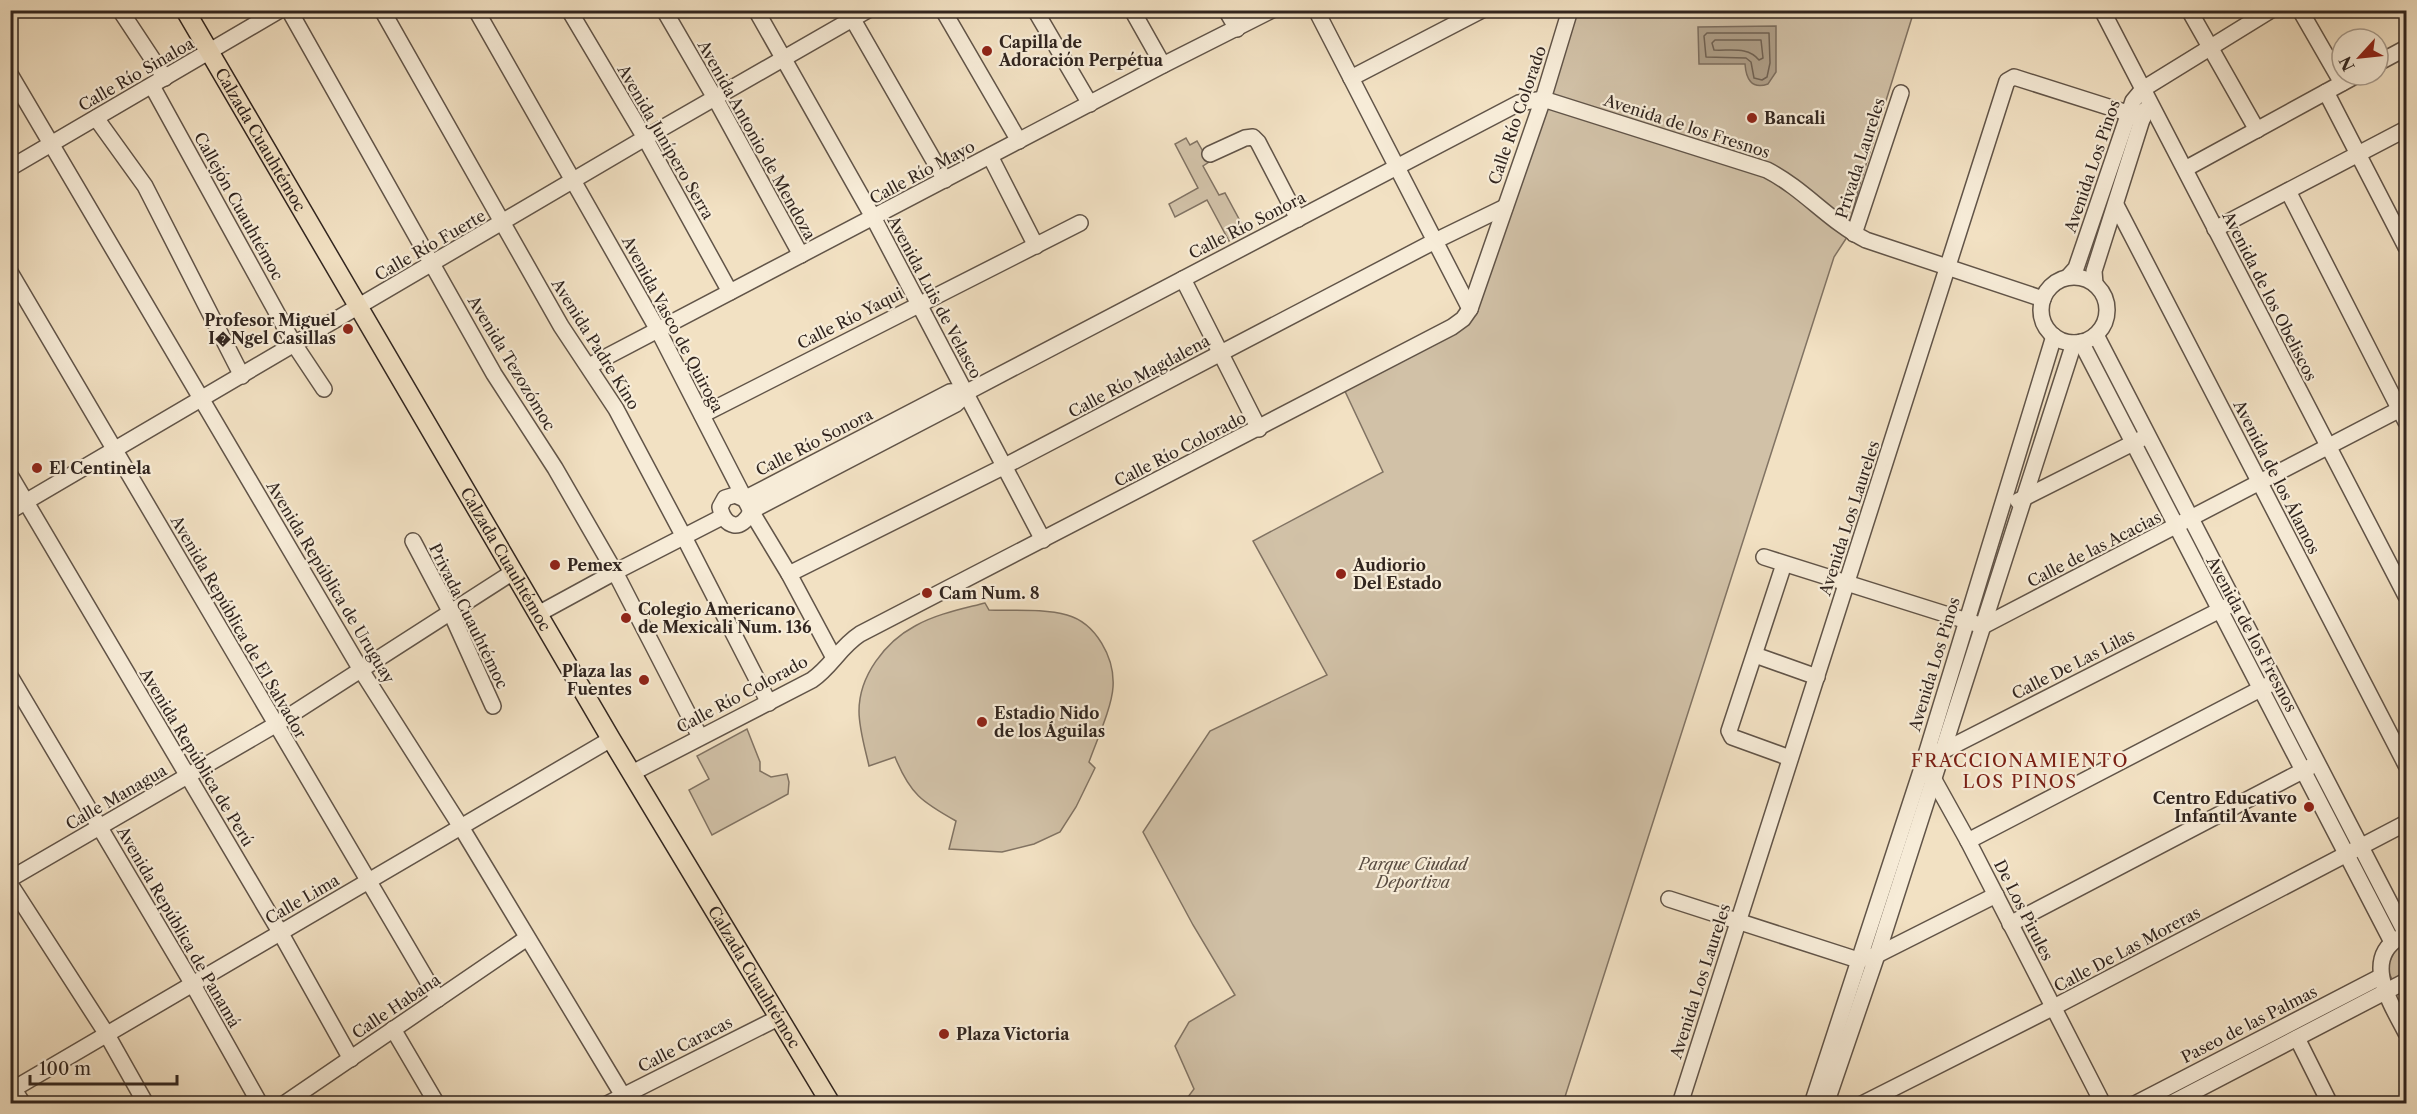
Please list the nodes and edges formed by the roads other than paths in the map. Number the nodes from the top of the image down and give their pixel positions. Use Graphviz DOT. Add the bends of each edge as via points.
graph roads {
  1 [pos="120,10"];
  2 [pos="185,10"];
  3 [pos="280,10"];
  4 [pos="289,10"];
  5 [pos="382,10"];
  6 [pos="476,10"];
  7 [pos="569,10"];
  8 [pos="664,10"];
  9 [pos="756,10"];
  10 [pos="868,10"];
  11 [pos="943,10"];
  12 [pos="1035,10"];
  13 [pos="1132,10"];
  14 [pos="1226,10"];
  15 [pos="1272,10"];
  16 [pos="1316,10"];
  17 [pos="1482,10"];
  18 [pos="1570,10"];
  19 [pos="2102,10"];
  20 [pos="2189,10"];
  21 [pos="2271,10"];
  22 [pos="2300,10"];
  23 [pos="851,15"];
  24 [pos="1237,28"];
  25 [pos="2209,47"];
  26 [pos="2406,48"];
  27 [pos="209,53"];
  28 [pos="2390,57"];
  29 [pos="783,58"];
  30 [pos="2330,62"];
  31 [pos="1163,65"];
  32 [pos="10,74"];
  33 [pos="1351,78"];
  34 [pos="158,82"];
  35 [pos="2335,87"];
  36 [pos="2143,89"];
  37 [pos="2326,92"];
  38 [pos="1901,93"];
  39 [pos="715,98"];
  40 [pos="1543,99"];
  41 [pos="1090,104"];
  42 [pos="2135,115"];
  43 [pos="96,118"];
  44 [pos="2406,129"];
  45 [pos="2257,130"];
  46 [pos="645,138"];
  47 [pos="1019,141"];
  48 [pos="52,144"];
  49 [pos="1210,154"];
  50 [pos="2358,154"];
  51 [pos="990,156"];
  52 [pos="10,168"];
  53 [pos="1397,168"];
  54 [pos="2185,169"];
  55 [pos="945,180"];
  56 [pos="574,182"];
  57 [pos="2288,191"];
  58 [pos="2116,205"];
  59 [pos="1505,207"];
  60 [pos="873,217"];
  61 [pos="1298,219"];
  62 [pos="1080,223"];
  63 [pos="503,224"];
  64 [pos="2215,229"];
  65 [pos="1854,234"];
  66 [pos="1435,241"];
  67 [pos="1036,246"];
  68 [pos="2406,247"];
  69 [pos="801,255"];
  70 [pos="433,264"];
  71 [pos="1947,268"];
  72 [pos="10,272"];
  73 [pos="2068,277"];
  74 [pos="1183,279"];
  75 [pos="2095,284"];
  76 [pos="730,292"];
  77 [pos="2043,299"];
  78 [pos="919,303"];
  79 [pos="358,308"];
  80 [pos="1470,309"];
  81 [pos="658,330"];
  82 [pos="2096,335"];
  83 [pos="2054,336"];
  84 [pos="2077,343"];
  85 [pos="294,344"];
  86 [pos="1220,353"];
  87 [pos="589,366"];
  88 [pos="242,376"];
  89 [pos="324,389"];
  90 [pos="967,392"];
  91 [pos="203,399"];
  92 [pos="2404,413"];
  93 [pos="702,415"];
  94 [pos="1259,429"];
  95 [pos="2148,435"];
  96 [pos="2133,443"];
  97 [pos="2327,448"];
  98 [pos="115,450"];
  99 [pos="1003,468"];
  100 [pos="10,475"];
  101 [pos="2259,483"];
  102 [pos="2022,500"];
  103 [pos="26,502"];
  104 [pos="2003,504"];
  105 [pos="747,505"];
  106 [pos="10,511"];
  107 [pos="722,518"];
  108 [pos="2191,519"];
  109 [pos="2175,527"];
  110 [pos="684,537"];
  111 [pos="1043,540"];
  112 [pos="413,541"];
  113 [pos="1764,557"];
  114 [pos="1784,564"];
  115 [pos="513,572"];
  116 [pos="615,572"];
  117 [pos="789,574"];
  118 [pos="1847,583"];
  119 [pos="2406,596"];
  120 [pos="2234,602"];
  121 [pos="2219,610"];
  122 [pos="450,611"];
  123 [pos="538,614"];
  124 [pos="1966,621"];
  125 [pos="1983,626"];
  126 [pos="1755,655"];
  127 [pos="834,658"];
  128 [pos="361,670"];
  129 [pos="10,676"];
  130 [pos="1817,677"];
  131 [pos="2275,682"];
  132 [pos="2260,689"];
  133 [pos="769,703"];
  134 [pos="493,706"];
  135 [pos="275,725"];
  136 [pos="700,737"];
  137 [pos="611,739"];
  138 [pos="1934,751"];
  139 [pos="1790,758"];
  140 [pos="2318,762"];
  141 [pos="2406,765"];
  142 [pos="2303,770"];
  143 [pos="632,773"];
  144 [pos="1927,774"];
  145 [pos="187,777"];
  146 [pos="2406,823"];
  147 [pos="99,827"];
  148 [pos="461,827"];
  149 [pos="1968,841"];
  150 [pos="2362,846"];
  151 [pos="2347,854"];
  152 [pos="10,879"];
  153 [pos="369,881"];
  154 [pos="10,884"];
  155 [pos="1996,895"];
  156 [pos="1669,899"];
  157 [pos="1739,920"];
  158 [pos="2010,924"];
  159 [pos="280,932"];
  160 [pos="2406,934"];
  161 [pos="527,938"];
  162 [pos="2392,942"];
  163 [pos="1877,955"];
  164 [pos="1858,960"];
  165 [pos="2380,977"];
  166 [pos="2406,981"];
  167 [pos="192,983"];
  168 [pos="2386,992"];
  169 [pos="438,999"];
  170 [pos="2054,1007"];
  171 [pos="780,1017"];
  172 [pos="393,1029"];
  173 [pos="106,1033"];
  174 [pos="2406,1033"];
  175 [pos="2297,1038"];
  176 [pos="351,1059"];
  177 [pos="12,1087"];
  178 [pos="626,1099"];
  179 [pos="23,1104"];
  180 [pos="146,1104"];
  181 [pos="260,1104"];
  182 [pos="284,1104"];
  183 [pos="437,1104"];
  184 [pos="607,1104"];
  185 [pos="831,1104"];
  186 [pos="1680,1104"];
  187 [pos="1812,1104"];
  188 [pos="1826,1104"];
  189 [pos="1862,1104"];
  190 [pos="2103,1104"];
  191 [pos="2135,1104"];
  192 [pos="2170,1104"];
  193 [pos="2330,1104"];
  1 -- 34 [label="street, Callejón Cuauhtémoc"];
  2 -- 27 [label="main road, Calzada Cuauhtémoc"];
  3 -- 27 [label="street, Calle Río Sinaloa"];
  4 -- 70 [label="street, Avenida Tezozómoc"];
  5 -- 63 [label="street, Avenida Padre Kino"];
  6 -- 56 [label="street, Avenida Vasco de Quiroga"];
  7 -- 46 [label="street, Avenida Junípero Serra"];
  8 -- 39 [label="street, Avenida Antonio de Mendoza"];
  9 -- 29 [label="street, Avenida Luis de Velasco"];
  10 -- 23 [label="street, Calle Río Fuerte"];
  11 -- 47 [label="street"];
  12 -- 41 [label="street"];
  13 -- 31 [label="street"];
  14 -- 24 [label="street"];
  15 -- 24 [label="street, Calle Río Mayo"];
  16 -- 33 [label="street"];
  17 -- 33 [label="street"];
  18 -- 40 [label="street, Calle Río Colorado"];
  19 -- 36 [label="street, Avenida de los Obeliscos"];
  20 -- 25 [label="street"];
  21 -- 25 [label="street"];
  22 -- 30 [label="street"];
  23 -- 29 [label="street, Calle Río Fuerte"];
  23 -- 55 [label="street"];
  24 -- 31 [label="street, Calle Río Mayo"];
  25 -- 36 [label="street"];
  25 -- 45 [label="street"];
  26 -- 28 [label="street"];
  27 -- 34 [label="street, Calle Río Sinaloa"];
  27 -- 79 [label="main road, Calzada Cuauhtémoc"];
  29 -- 39 [label="street, Calle Río Fuerte"];
  29 -- 60 [label="street, Avenida Luis de Velasco"];
  31 -- 41 [label="street, Calle Río Mayo"];
  32 -- 48 [label="street, Avenida República de Uruguay"];
  33 -- 53 [label="street"];
  34 -- 43 [label="street, Calle Río Sinaloa"];
  34 -- 85 [label="street, Callejón Cuauhtémoc"];
  35 -- 37 [label="street"];
  36 -- 42 [label="street, Avenida Los Pinos" via="2133,102"];
  36 -- 54 [label="street, Avenida de los Obeliscos"];
  37 -- 45 [label="street"];
  37 -- 50 [label="street"];
  38 -- 65 [label="street, Privada Laureles"];
  39 -- 46 [label="street, Calle Río Fuerte"];
  39 -- 69 [label="street, Avenida Antonio de Mendoza"];
  40 -- 53 [label="street, Calle Río Sonora" via="1519,103"];
  40 -- 59 [label="street, Calle Río Colorado"];
  40 -- 65 [label="street, Avenida de los Fresnos" via="1767,170 1800,190"];
  41 -- 47 [label="street, Calle Río Mayo"];
  42 -- 58 [label="street, Avenida Los Pinos"];
  42 -- 71 [label="street, Avenida Los Laureles" via="2010,78"];
  42 -- 73 [label="street, Avenida Los Pinos" via="2076,268"];
  43 -- 48 [label="street, Calle Río Sinaloa"];
  43 -- 88 [label="street" via="145,186"];
  44 -- 50 [label="street"];
  45 -- 54 [label="street"];
  46 -- 56 [label="street, Calle Río Fuerte"];
  46 -- 76 [label="street, Avenida Junípero Serra"];
  47 -- 51 [label="street, Calle Río Mayo"];
  48 -- 52 [label="street, Calle Río Sinaloa"];
  48 -- 91 [label="street, Avenida República de Uruguay"];
  49 -- 61 [label="street" via="1253,137"];
  50 -- 57 [label="street"];
  50 -- 68 [label="street"];
  51 -- 55 [label="street, Calle Río Mayo"];
  51 -- 67 [label="street"];
  53 -- 61 [label="street, Calle Río Sonora"];
  53 -- 66 [label="street"];
  54 -- 64 [label="street, Avenida de los Obeliscos"];
  55 -- 60 [label="street, Calle Río Mayo"];
  56 -- 63 [label="street, Calle Río Fuerte"];
  56 -- 81 [label="street, Avenida Vasco de Quiroga"];
  57 -- 64 [label="street"];
  57 -- 92 [label="street"];
  58 -- 75 [label="street, Avenida Los Pinos" via="2094,271"];
  58 -- 101 [label="street, Avenida de los Álamos"];
  59 -- 66 [label="street, Calle Río Magdalena"];
  59 -- 80 [label="street, Calle Río Colorado"];
  60 -- 69 [label="street, Calle Río Mayo"];
  60 -- 78 [label="street, Avenida Luis de Velasco"];
  61 -- 74 [label="street, Calle Río Sonora"];
  62 -- 67 [label="street, Calle Río Yaqui"];
  63 -- 70 [label="street, Calle Río Fuerte"];
  63 -- 87 [label="street, Avenida Padre Kino" via="561,326"];
  64 -- 97 [label="street, Avenida de los Obeliscos"];
  65 -- 71 [label="street, Avenida de los Fresnos"];
  66 -- 80 [label="street"];
  66 -- 86 [label="street, Calle Río Magdalena"];
  67 -- 78 [label="street, Calle Río Yaqui"];
  69 -- 76 [label="street, Calle Río Mayo"];
  70 -- 79 [label="street, Calle Río Fuerte"];
  70 -- 116 [label="street, Avenida Tezozómoc" via="494,374"];
  71 -- 77 [label="street, Avenida de los Fresnos"];
  71 -- 118 [label="street, Avenida Los Laureles"];
  72 -- 98 [label="street, Avenida República de El Salvador"];
  73 -- 75 [label="street"];
  73 -- 77 [label="street" via="2052,285"];
  74 -- 86 [label="street"];
  74 -- 90 [label="street, Calle Río Sonora"];
  75 -- 82 [label="street" via="2102,291 2107,309"];
  76 -- 81 [label="street, Calle Río Mayo"];
  77 -- 83 [label="street" via="2042,315"];
  78 -- 90 [label="street, Avenida Luis de Velasco"];
  78 -- 93 [label="street, Calle Río Yaqui"];
  79 -- 85 [label="street, Calle Río Fuerte"];
  79 -- 115 [label="main road, Calzada Cuauhtémoc"];
  80 -- 94 [label="street, Calle Río Colorado" via="1452,327"];
  81 -- 87 [label="street, Calle Río Mayo"];
  81 -- 93 [label="street, Avenida Vasco de Quiroga"];
  82 -- 84 [label="street"];
  82 -- 95 [label="street, Avenida de los Fresnos"];
  83 -- 84 [label="street"];
  83 -- 104 [label="street, Avenida Los Pinos"];
  84 -- 96 [label="street, Avenida de los Fresnos"];
  84 -- 102 [label="street, Avenida Los Pinos"];
  85 -- 88 [label="street, Calle Río Fuerte"];
  85 -- 89 [label="street"];
  86 -- 94 [label="street"];
  86 -- 99 [label="street, Calle Río Magdalena"];
  87 -- 110 [label="street, Avenida Padre Kino"];
  88 -- 91 [label="street, Calle Río Fuerte"];
  90 -- 99 [label="street, Avenida Luis de Velasco"];
  90 -- 105 [label="street, Calle Río Sonora" via="950,392"];
  91 -- 98 [label="street, Calle Río Fuerte"];
  91 -- 128 [label="street, Avenida República de Uruguay"];
  92 -- 97 [label="street, Calle de las Acacias"];
  93 -- 105 [label="street, Avenida Vasco de Quiroga"];
  94 -- 111 [label="street, Calle Río Colorado"];
  95 -- 96 [label="street"];
  95 -- 108 [label="street, Avenida de los Fresnos"];
  96 -- 102 [label="street"];
  96 -- 109 [label="street, Avenida de los Fresnos"];
  97 -- 101 [label="street, Calle de las Acacias"];
  97 -- 119 [label="street, Avenida de los Obeliscos"];
  98 -- 103 [label="street, Calle Río Fuerte"];
  98 -- 135 [label="street, Avenida República de El Salvador"];
  99 -- 111 [label="street, Avenida Luis de Velasco"];
  99 -- 117 [label="street, Calle Río Magdalena"];
  100 -- 103 [label="street, Avenida República de Perú"];
  101 -- 108 [label="street, Calle de las Acacias"];
  101 -- 141 [label="street, Avenida de los Álamos"];
  102 -- 104 [label="street"];
  102 -- 125 [label="street, Avenida Los Pinos"];
  103 -- 106 [label="street, Calle Río Fuerte"];
  103 -- 145 [label="street, Avenida República de Perú"];
  104 -- 124 [label="street, Avenida Los Pinos"];
  105 -- 107 [label="street, Calle Río Sonora" via="747,520 739,525"];
  105 -- 107 [label="street, Calle Río Sonora" via="735,495 725,498 720,507"];
  105 -- 117 [label="street, Avenida Vasco de Quiroga"];
  107 -- 110 [label="street, Calle Río Sonora"];
  108 -- 109 [label="street, Calle de las Acacias"];
  108 -- 120 [label="street, Avenida de los Fresnos"];
  109 -- 121 [label="street, Avenida de los Fresnos"];
  109 -- 125 [label="street, Calle de las Acacias"];
  110 -- 116 [label="street, Calle Río Sonora"];
  110 -- 133 [label="street, Avenida Padre Kino"];
  111 -- 127 [label="street, Calle Río Colorado" via="860,634"];
  112 -- 122 [label="street, Privada Cuauhtémoc"];
  113 -- 114 [label="street"];
  114 -- 118 [label="street"];
  114 -- 126 [label="street"];
  115 -- 122 [label="street, Calle Managua"];
  115 -- 123 [label="main road, Calzada Cuauhtémoc"];
  116 -- 123 [label="street, Calle Río Sonora"];
  116 -- 136 [label="street, Avenida Tezozómoc"];
  117 -- 127 [label="street, Avenida Vasco de Quiroga"];
  118 -- 124 [label="street"];
  118 -- 130 [label="street, Avenida Los Laureles"];
  120 -- 121 [label="street, Calle De Las Lilas"];
  120 -- 131 [label="street, Avenida de los Fresnos"];
  121 -- 132 [label="street, Avenida de los Fresnos"];
  121 -- 138 [label="street, Calle De Las Lilas"];
  122 -- 128 [label="street, Calle Managua"];
  122 -- 134 [label="street, Privada Cuauhtémoc"];
  123 -- 137 [label="main road, Calzada Cuauhtémoc"];
  124 -- 125 [label="street"];
  124 -- 138 [label="street, Avenida Los Pinos"];
  125 -- 138 [label="street, Avenida Los Pinos"];
  126 -- 130 [label="street"];
  126 -- 139 [label="street" via="1729,731 1732,737"];
  127 -- 133 [label="street, Calle Río Colorado" via="820,674"];
  128 -- 135 [label="street, Calle Managua"];
  128 -- 148 [label="street, Avenida República de Uruguay"];
  129 -- 147 [label="street, Avenida República de Panamá"];
  130 -- 139 [label="street, Avenida Los Laureles"];
  131 -- 132 [label="street"];
  131 -- 140 [label="street, Avenida de los Fresnos"];
  132 -- 142 [label="street, Avenida de los Fresnos"];
  132 -- 149 [label="street"];
  133 -- 136 [label="street, Calle Río Colorado"];
  135 -- 145 [label="street, Calle Managua"];
  135 -- 153 [label="street, Avenida República de El Salvador"];
  136 -- 143 [label="street, Calle Río Colorado"];
  137 -- 143 [label="main road, Calzada Cuauhtémoc"];
  137 -- 148 [label="street, Calle Lima"];
  138 -- 144 [label="street, Avenida Los Pinos"];
  139 -- 157 [label="street, Avenida Los Laureles"];
  140 -- 142 [label="street"];
  140 -- 150 [label="street, Avenida de los Fresnos"];
  142 -- 151 [label="street, Avenida de los Fresnos"];
  142 -- 158 [label="street"];
  143 -- 171 [label="main road, Calzada Cuauhtémoc"];
  144 -- 149 [label="street, De Los Pirules"];
  144 -- 163 [label="street, Avenida Los Pinos"];
  144 -- 164 [label="street, Avenida Los Pinos"];
  145 -- 147 [label="street, Calle Managua"];
  145 -- 159 [label="street, Avenida República de Perú"];
  146 -- 150 [label="street, Calle De Las Moreras"];
  147 -- 152 [label="street, Calle Managua"];
  147 -- 167 [label="street, Avenida República de Panamá"];
  148 -- 153 [label="street, Calle Lima"];
  148 -- 161 [label="street, Avenida República de Uruguay"];
  149 -- 155 [label="street, De Los Pirules"];
  150 -- 151 [label="street, Calle De Las Moreras"];
  150 -- 160 [label="street, Avenida de los Fresnos"];
  151 -- 162 [label="street, Avenida de los Fresnos"];
  151 -- 170 [label="street, Calle De Las Moreras"];
  153 -- 159 [label="street, Calle Lima"];
  153 -- 169 [label="street, Avenida República de El Salvador"];
  154 -- 173 [label="street"];
  155 -- 158 [label="street, De Los Pirules"];
  155 -- 163 [label="street"];
  156 -- 157 [label="street"];
  157 -- 164 [label="street"];
  157 -- 186 [label="street, Avenida Los Laureles"];
  158 -- 170 [label="street, De Los Pirules"];
  159 -- 167 [label="street, Calle Lima"];
  159 -- 176 [label="street, Avenida República de Perú"];
  160 -- 162 [label="street"];
  161 -- 169 [label="street, Calle Habana"];
  161 -- 178 [label="street, Avenida República de Uruguay"];
  162 -- 165 [label="street"];
  163 -- 164 [label="street"];
  163 -- 188 [label="street, Avenida Los Pinos"];
  164 -- 187 [label="street, Avenida Los Pinos"];
  165 -- 168 [label="street"];
  165 -- 191 [label="street, Paseo de las Palmas"];
  166 -- 168 [label="street, Paseo de las Palmas"];
  167 -- 173 [label="street, Calle Lima"];
  167 -- 181 [label="street, Avenida República de Panamá"];
  168 -- 174 [label="street"];
  168 -- 175 [label="street, Paseo de las Palmas"];
  169 -- 172 [label="street, Calle Habana"];
  170 -- 189 [label="street, Calle De Las Moreras"];
  170 -- 190 [label="street, De Los Pirules"];
  171 -- 178 [label="street, Calle Caracas"];
  171 -- 185 [label="main road, Calzada Cuauhtémoc"];
  172 -- 176 [label="street, Calle Habana"];
  172 -- 183 [label="street"];
  173 -- 177 [label="street, Calle Lima"];
  173 -- 180 [label="street"];
  175 -- 192 [label="street, Paseo de las Palmas"];
  175 -- 193 [label="street"];
  176 -- 182 [label="street, Calle Habana"];
  177 -- 179 [label="street"];
  178 -- 184 [label="street, Calle Caracas"];
}
